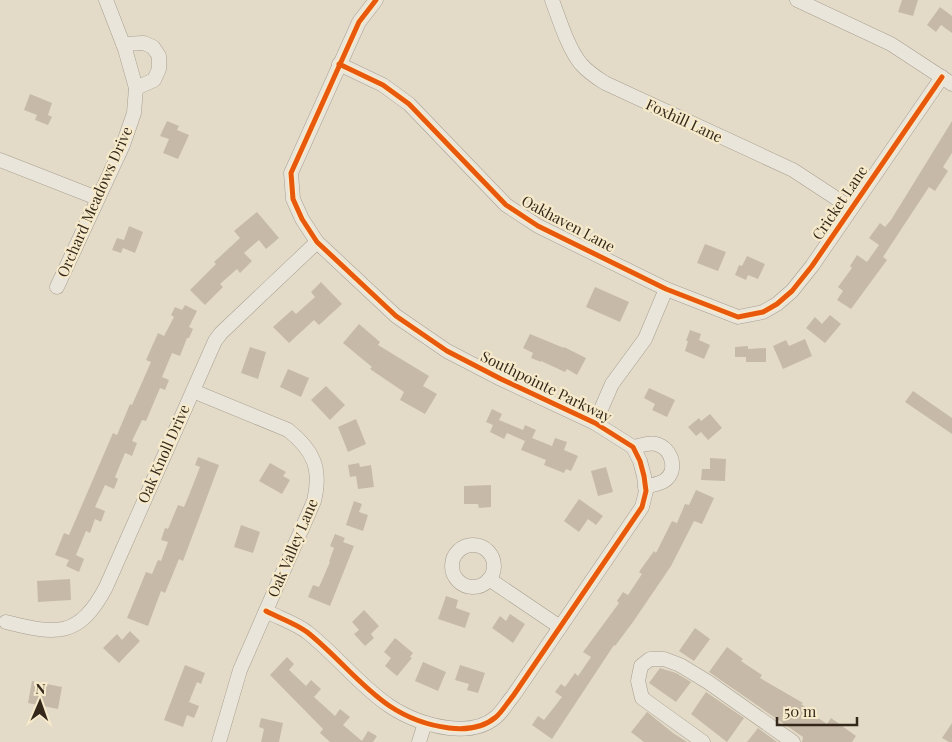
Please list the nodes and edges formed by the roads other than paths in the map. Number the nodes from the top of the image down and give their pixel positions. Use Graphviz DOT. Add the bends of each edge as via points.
graph roads {
  1 [pos="106,0"];
  2 [pos="376,0"];
  3 [pos="552,0"];
  4 [pos="797,0"];
  5 [pos="123,44"];
  6 [pos="339,64"];
  7 [pos="947,81"];
  8 [pos="136,88"];
  9 [pos="0,160"];
  10 [pos="98,198"];
  11 [pos="851,208"];
  12 [pos="317,242"];
  13 [pos="57,286"];
  14 [pos="666,289"];
  15 [pos="738,317"];
  16 [pos="193,391"];
  17 [pos="595,423"];
  18 [pos="633,447"];
  19 [pos="645,487"];
  20 [pos="489,579"];
  21 [pos="266,611"];
  22 [pos="6,622"];
  23 [pos="560,627"];
  24 [pos="425,723"];
  25 [pos="219,742"];
  26 [pos="419,742"];
  27 [pos="703,742"];
  28 [pos="792,742"];
  1 -- 5 [label="street, Orchard Meadows Drive"];
  2 -- 6 [label="street, Southpointe Parkway" via="359,22"];
  3 -- 11 [label="street, Foxhill Lane" via="575,55 595,77 793,170"];
  4 -- 7 [label="street" via="891,44"];
  5 -- 8 [label="street, Orchard Meadows Drive"];
  5 -- 8 [label="street" via="144,43 153,47 159,56 159,69 154,80"];
  6 -- 12 [label="street, Southpointe Parkway" via="291,173 293,199"];
  6 -- 14 [label="street, Oakhaven Lane" via="383,84 409,104 506,205 538,226"];
  7 -- 11 [label="street, Cricket Lane"];
  8 -- 10 [label="street, Orchard Meadows Drive" via="134,113 123,145"];
  9 -- 10 [label="street"];
  10 -- 13 [label="street, Orchard Meadows Drive"];
  11 -- 15 [label="street, Cricket Lane" via="792,291 763,312"];
  12 -- 16 [label="street, Oak Knoll Drive" via="215,340"];
  12 -- 17 [label="street, Southpointe Parkway" via="396,316 447,352"];
  14 -- 15 [label="street, Oakhaven Lane"];
  14 -- 17 [label="street" via="645,339 612,384"];
  16 -- 21 [label="street, Oak Valley Lane" via="288,430 309,450 314,462 318,475 314,501"];
  16 -- 22 [label="street, Oak Knoll Drive" via="106,587 87,615 60,630 35,629"];
  17 -- 18 [label="street, Southpointe Parkway"];
  18 -- 19 [label="street" via="640,461"];
  18 -- 19 [label="street" via="657,444 672,458 672,471 664,481"];
  19 -- 23 [label="street" via="642,507"];
  20 -- 23 [label="street"];
  21 -- 24 [label="street" via="305,630 358,682 396,712"];
  21 -- 25 [label="street, Oak Valley Lane" via="240,670"];
  23 -- 24 [label="street" via="496,717 480,726 458,729"];
  24 -- 26 [label="street"];
  27 -- 28 [label="street" via="642,698 638,681 641,666 650,659 664,659 680,665"];
}
